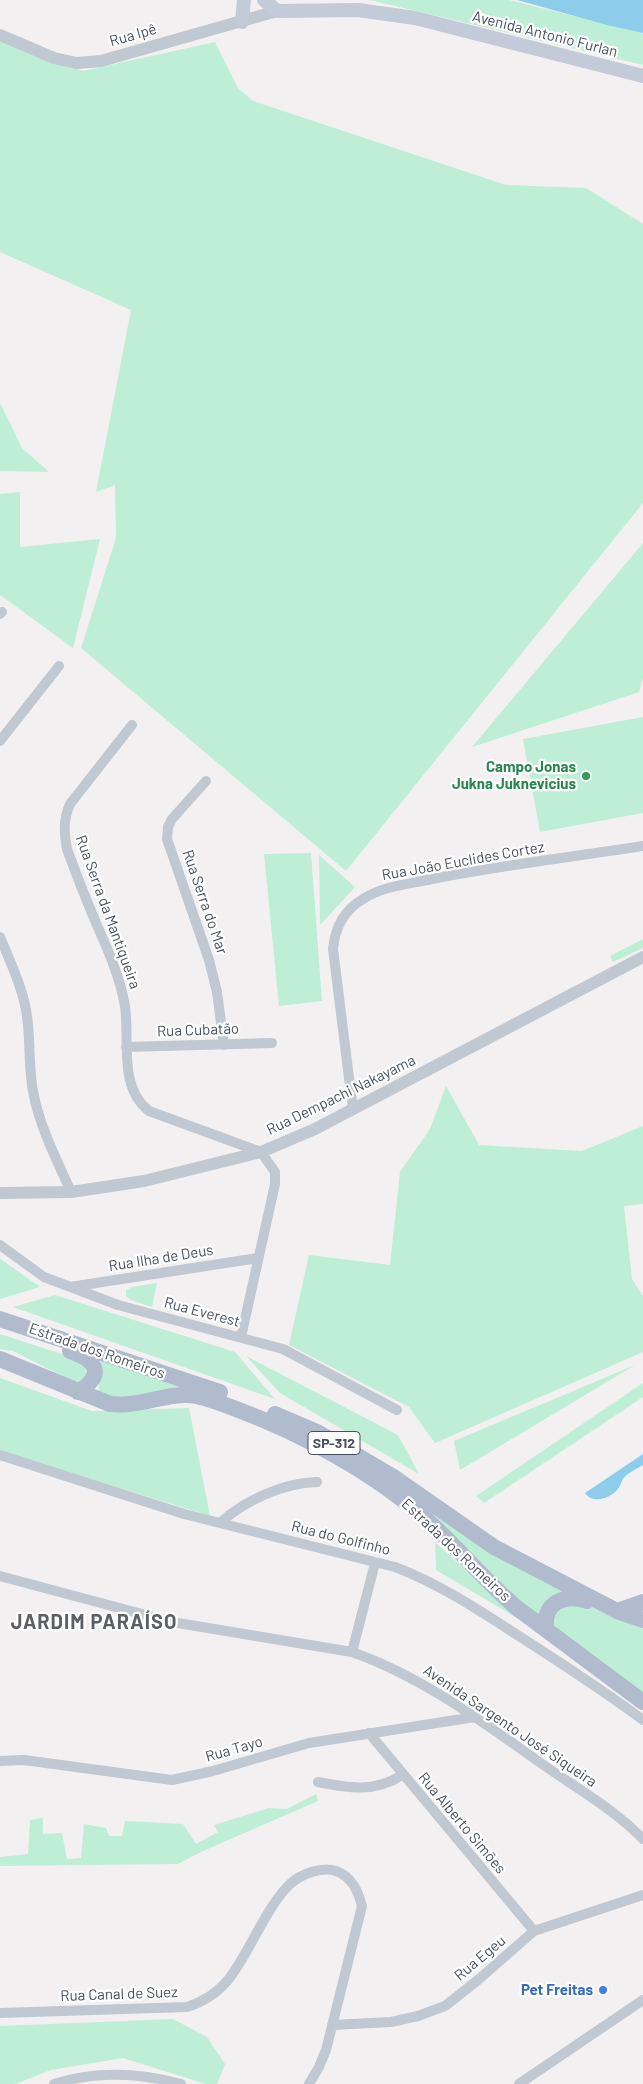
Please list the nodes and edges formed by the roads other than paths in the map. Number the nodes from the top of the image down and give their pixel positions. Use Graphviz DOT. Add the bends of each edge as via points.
graph roads {
  1 [pos="244,0"];
  2 [pos="264,0"];
  3 [pos="291,0"];
  4 [pos="319,9"];
  5 [pos="277,11"];
  6 [pos="242,22"];
  7 [pos="0,35"];
  8 [pos="643,76"];
  9 [pos="59,666"];
  10 [pos="132,725"];
  11 [pos="0,741"];
  12 [pos="206,781"];
  13 [pos="643,846"];
  14 [pos="0,937"];
  15 [pos="643,957"];
  16 [pos="272,1043"];
  17 [pos="224,1045"];
  18 [pos="126,1047"];
  19 [pos="353,1110"];
  20 [pos="262,1152"];
  21 [pos="71,1192"];
  22 [pos="3,1195"];
  23 [pos="0,1245"];
  24 [pos="258,1258"];
  25 [pos="69,1287"];
  26 [pos="0,1319"];
  27 [pos="0,1329"];
  28 [pos="241,1337"];
  29 [pos="0,1359"];
  30 [pos="78,1392"];
  31 [pos="397,1410"];
  32 [pos="0,1455"];
  33 [pos="317,1482"];
  34 [pos="221,1522"];
  35 [pos="375,1563"];
  36 [pos="0,1576"];
  37 [pos="643,1602"];
  38 [pos="619,1612"];
  39 [pos="643,1620"];
  40 [pos="546,1629"];
  41 [pos="352,1652"];
  42 [pos="643,1702"];
  43 [pos="475,1717"];
  44 [pos="643,1720"];
  45 [pos="369,1734"];
  46 [pos="0,1761"];
  47 [pos="402,1775"];
  48 [pos="318,1782"];
  49 [pos="643,1839"];
  50 [pos="643,1894"];
  51 [pos="534,1931"];
  52 [pos="643,2000"];
  53 [pos="0,2013"];
  54 [pos="332,2025"];
  55 [pos="54,2084"];
  56 [pos="181,2084"];
  57 [pos="309,2084"];
  58 [pos="519,2084"];
  1 -- 6 [label="main road"];
  2 -- 5 [label="main road"];
  3 -- 4 [label="main road"];
  4 -- 5 [label="main road, Avenida Antonio Furlan"];
  4 -- 8 [label="main road, Avenida Antonio Furlan" via="358,10 415,18"];
  5 -- 6 [label="street, Rua Ipê"];
  6 -- 7 [label="street, Rua Ipê" via="101,61 77,63 54,58"];
  9 -- 11 [label="street"];
  10 -- 18 [label="street, Rua Serra da Mantiqueira" via="64,816 67,849 116,970 125,1007"];
  12 -- 17 [label="street, Rua Serra do Mar" via="172,819 167,839 209,960"];
  13 -- 19 [label="street, Rua João Euclides Cortez" via="456,874 380,890 349,910 334,934 333,949"];
  14 -- 21 [label="street" via="25,1005 30,1038 30,1072 40,1118"];
  15 -- 19 [label="street, Rua Dempachi Nakayama"];
  16 -- 17 [label="street, Rua Cubatão"];
  17 -- 18 [label="street, Rua Cubatão"];
  18 -- 20 [label="street, Rua Serra da Mantiqueira" via="127,1065 137,1098 149,1111"];
  19 -- 20 [label="street, Rua Dempachi Nakayama"];
  20 -- 21 [label="street, Rua Dempachi Nakayama" via="144,1181"];
  20 -- 24 [label="street" via="275,1172 275,1184"];
  21 -- 22 [label="street, Rua Dempachi Nakayama"];
  23 -- 25 [label="street, Rua Everest" via="44,1277"];
  24 -- 25 [label="street, Rua Ilha de Deus"];
  24 -- 28 [label="street"];
  25 -- 28 [label="street, Rua Everest" via="118,1305"];
  26 -- 38 [label="main road, Estrada dos Romeiros / SP-312" via="263,1408 317,1432 395,1478 494,1547"];
  27 -- 30 [label="main road" via="85,1356 95,1370 92,1380"];
  28 -- 31 [label="street, Rua Everest" via="283,1349"];
  29 -- 30 [label="main road, Estrada dos Romeiros / SP-312"];
  30 -- 40 [label="main road, Estrada dos Romeiros / SP-312" via="110,1404 196,1396 267,1421 368,1475 403,1499 499,1593"];
  32 -- 34 [label="street, Rua do Golfinho" via="184,1514"];
  33 -- 34 [label="street" via="260,1496 234,1510"];
  34 -- 35 [label="street, Rua do Golfinho"];
  35 -- 41 [label="street"];
  35 -- 44 [label="street, Rua do Golfinho" via="412,1574 471,1605"];
  36 -- 41 [label="street, Avenida Sargento José Siqueira" via="172,1622"];
  37 -- 38 [label="main road"];
  38 -- 39 [label="main road, Estrada dos Romeiros / SP-312"];
  38 -- 40 [label="main road" via="580,1598 567,1598 549,1609 545,1618"];
  40 -- 42 [label="main road, Estrada dos Romeiros / SP-312"];
  41 -- 43 [label="street, Avenida Sargento José Siqueira" via="414,1679"];
  43 -- 45 [label="street, Rua Tayo"];
  43 -- 49 [label="street, Avenida Sargento José Siqueira" via="604,1806"];
  45 -- 46 [label="street, Rua Tayo" via="309,1743 172,1780 24,1760"];
  45 -- 47 [label="street, Rua Alberto Simões"];
  47 -- 48 [label="street" via="389,1783 360,1788"];
  47 -- 51 [label="street, Rua Alberto Simões"];
  50 -- 51 [label="street, Rua Egeu"];
  51 -- 54 [label="street, Rua Egeu" via="445,2006 391,2022"];
  52 -- 58 [label="street"];
  53 -- 54 [label="street, Rua Canal de Suez" via="198,2004 227,1981 291,1883 323,1870 339,1872 353,1883 362,1906"];
  54 -- 57 [label="street, Rua Canal de Suez" via="319,2067"];
  55 -- 56 [label="street" via="108,2075 138,2075"];
}
